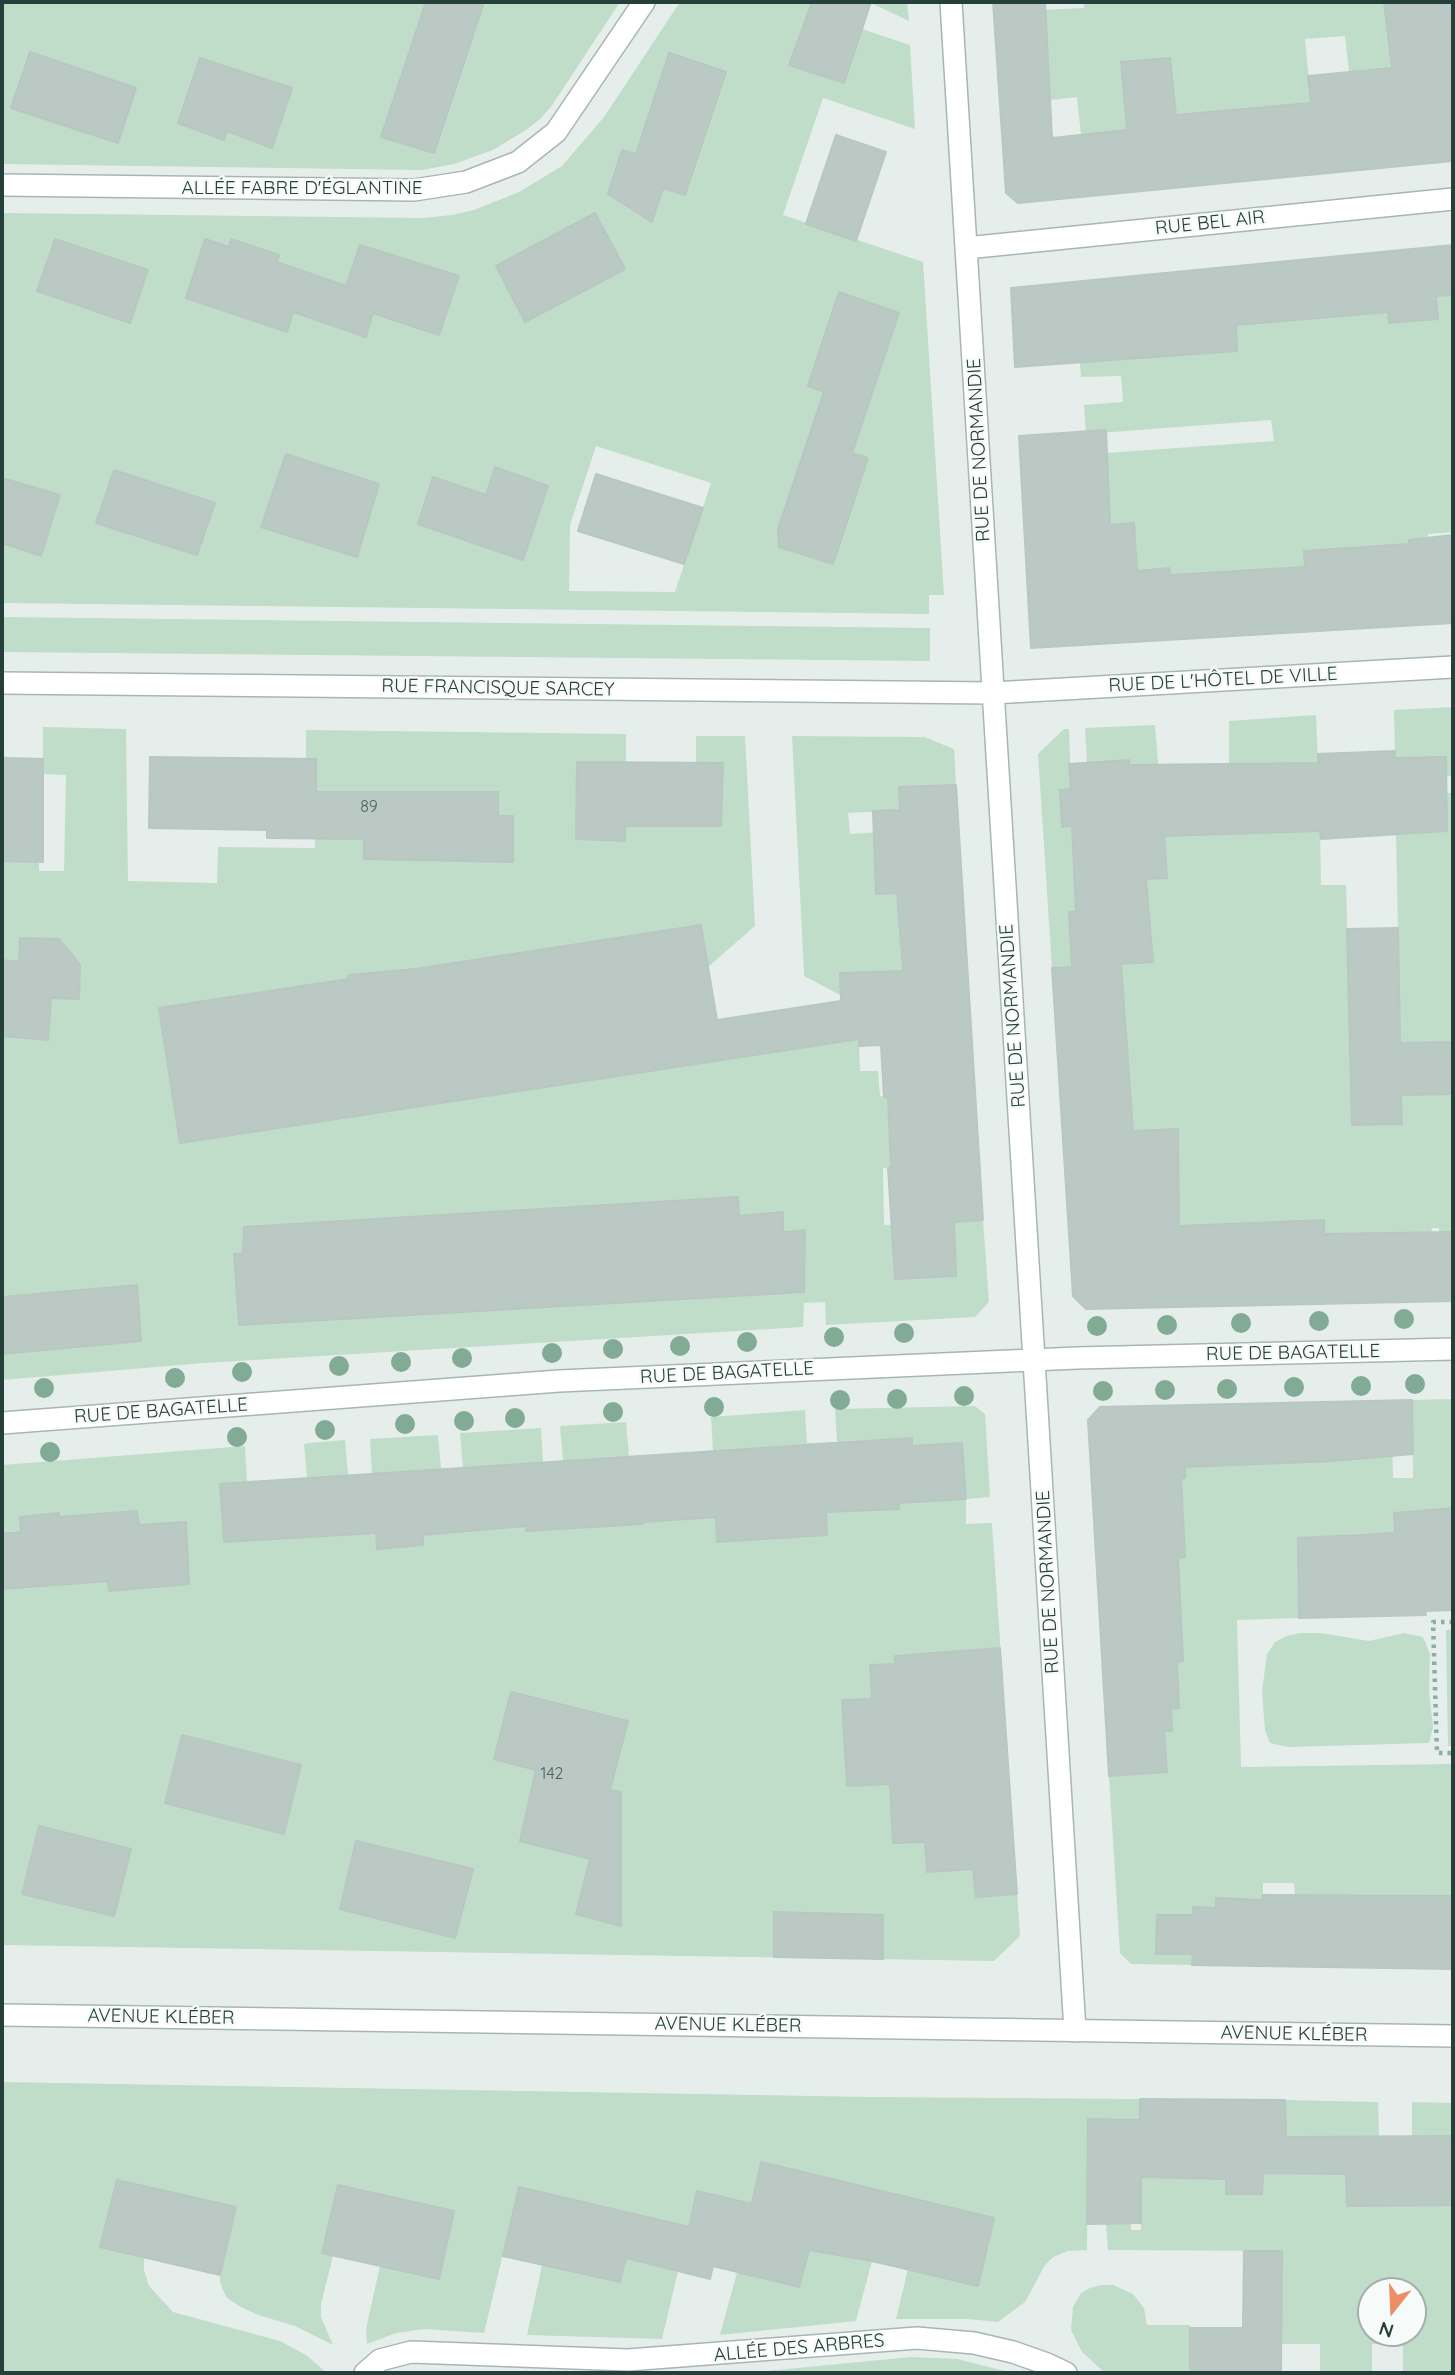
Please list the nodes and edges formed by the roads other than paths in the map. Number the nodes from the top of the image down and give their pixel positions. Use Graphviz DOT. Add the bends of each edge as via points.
graph roads {
  1 [pos="644,2"];
  2 [pos="951,2"];
  3 [pos="2,185"];
  4 [pos="1453,199"];
  5 [pos="966,248"];
  6 [pos="1453,667"];
  7 [pos="2,683"];
  8 [pos="993,693"];
  9 [pos="1453,1349"];
  10 [pos="1034,1360"];
  11 [pos="2,1423"];
  12 [pos="2,2015"];
  13 [pos="1075,2031"];
  14 [pos="1453,2036"];
  15 [pos="365,2373"];
  16 [pos="1066,2373"];
  1 -- 3 [label="street, ALLÉE FABRE D'ÉGLANTINE" via="556,132 518,162 466,182 414,190"];
  2 -- 5 [label="street, RUE DE NORMANDIE"];
  4 -- 5 [label="street, RUE BEL AIR"];
  5 -- 8 [label="street, RUE DE NORMANDIE"];
  6 -- 8 [label="street, RUE DE L'HÔTEL DE VILLE"];
  7 -- 8 [label="street, RUE FRANCISQUE SARCEY"];
  8 -- 10 [label="street, RUE DE NORMANDIE"];
  9 -- 10 [label="street, RUE DE BAGATELLE"];
  10 -- 11 [label="street, RUE DE BAGATELLE" via="508,1384"];
  10 -- 13 [label="street, RUE DE NORMANDIE"];
  12 -- 13 [label="street, AVENUE KLÉBER"];
  13 -- 14 [label="street, AVENUE KLÉBER"];
  15 -- 16 [label="street, ALLÉE DES ARBRES" via="380,2360 411,2352 628,2360 916,2339 974,2343 1013,2352"];
}
